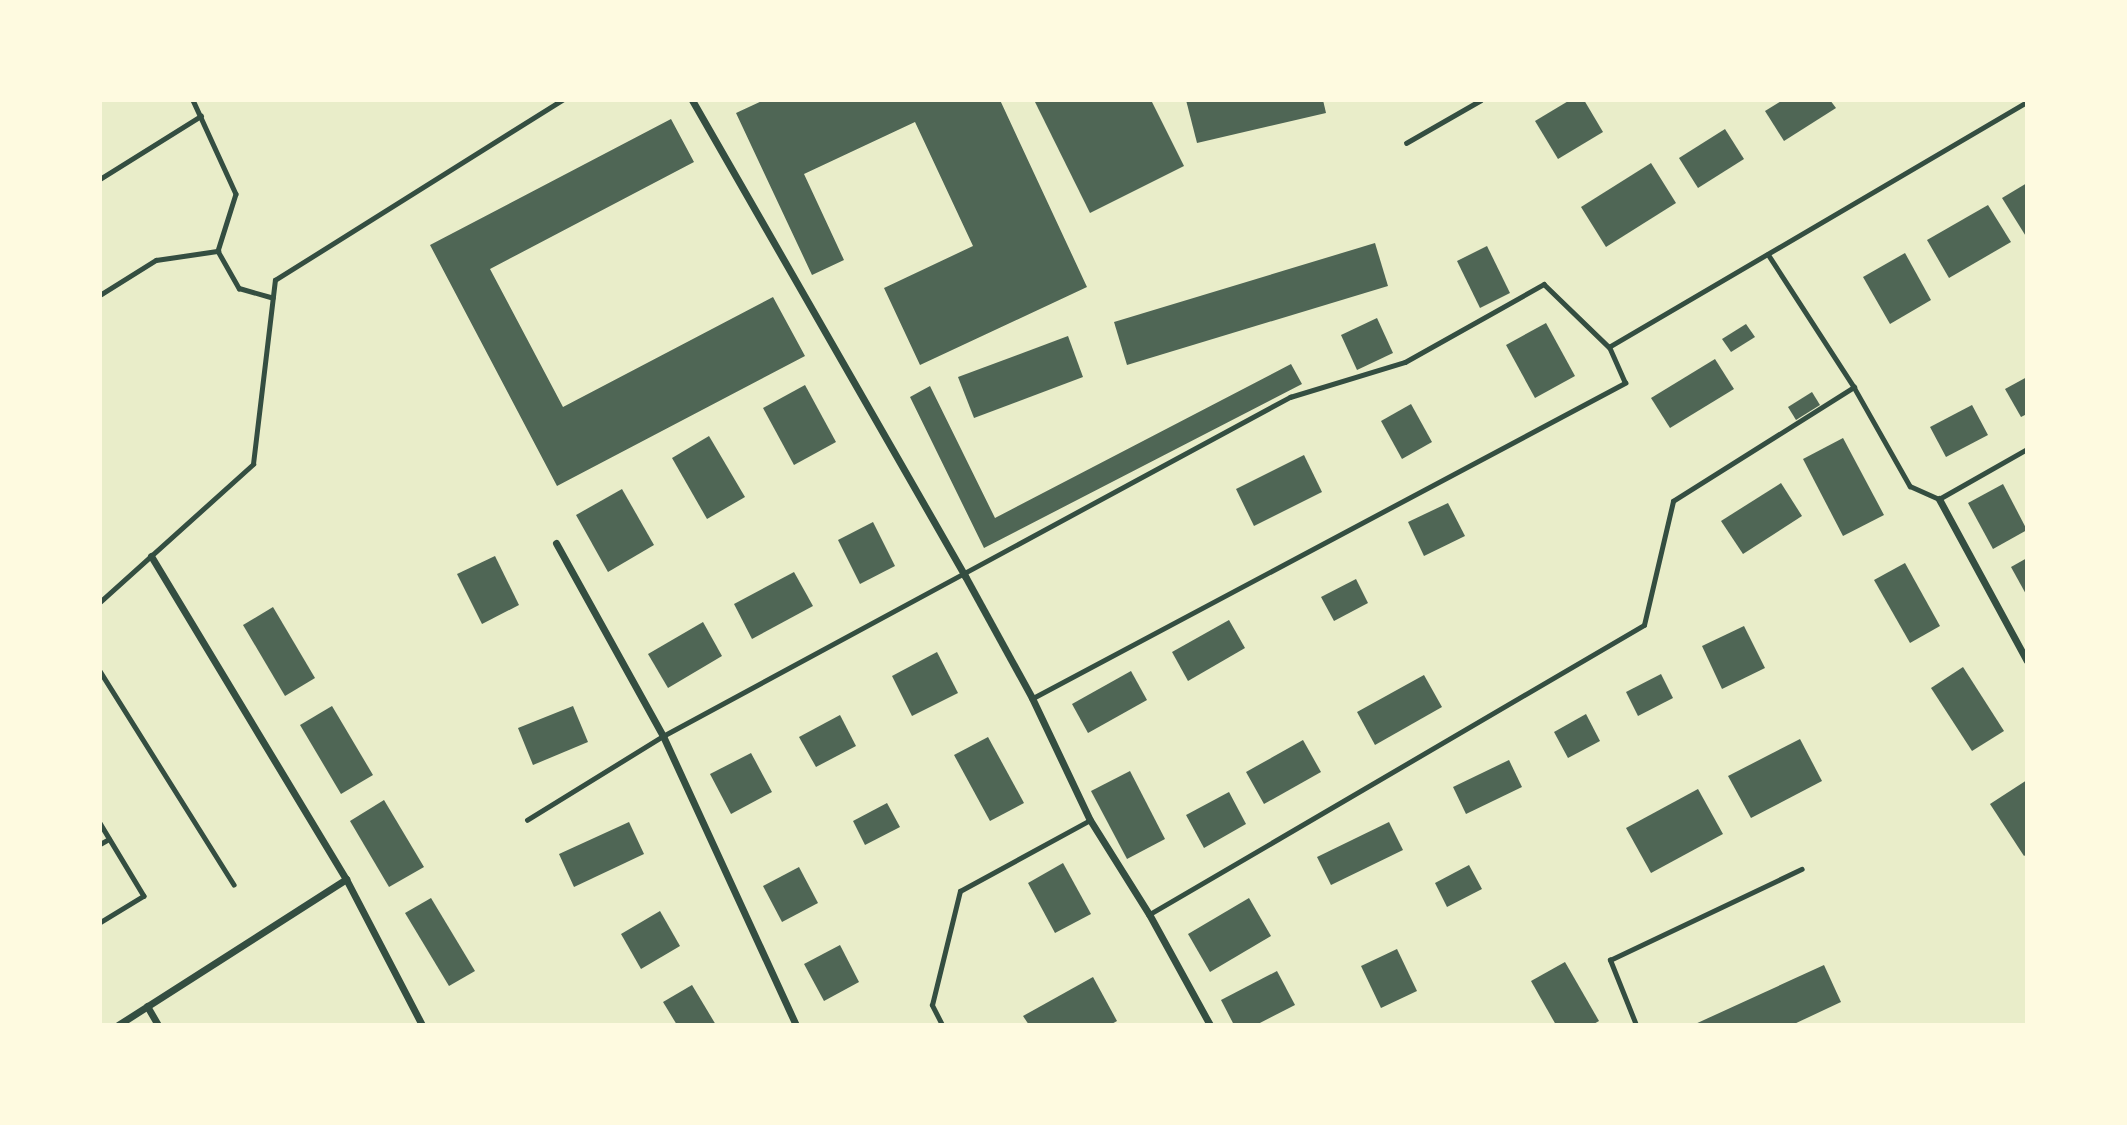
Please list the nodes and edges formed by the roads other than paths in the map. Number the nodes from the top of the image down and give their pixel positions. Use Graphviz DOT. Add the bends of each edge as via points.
graph roads {
  1 [pos="193,100"];
  2 [pos="562,100"];
  3 [pos="692,100"];
  4 [pos="1480,100"];
  5 [pos="2027,102"];
  6 [pos="201,116"];
  7 [pos="1406,143"];
  8 [pos="100,179"];
  9 [pos="218,251"];
  10 [pos="1768,254"];
  11 [pos="100,295"];
  12 [pos="273,298"];
  13 [pos="1609,347"];
  14 [pos="1854,387"];
  15 [pos="2027,449"];
  16 [pos="1939,499"];
  17 [pos="556,543"];
  18 [pos="151,556"];
  19 [pos="965,576"];
  20 [pos="100,602"];
  21 [pos="2027,661"];
  22 [pos="100,671"];
  23 [pos="1032,698"];
  24 [pos="663,736"];
  25 [pos="527,820"];
  26 [pos="1090,820"];
  27 [pos="100,823"];
  28 [pos="109,839"];
  29 [pos="100,845"];
  30 [pos="1802,869"];
  31 [pos="346,879"];
  32 [pos="234,885"];
  33 [pos="1149,914"];
  34 [pos="100,923"];
  35 [pos="147,1006"];
  36 [pos="118,1025"];
  37 [pos="158,1025"];
  38 [pos="422,1025"];
  39 [pos="796,1025"];
  40 [pos="943,1025"];
  41 [pos="1210,1025"];
  42 [pos="1636,1025"];
  1 -- 6 [label="lane"];
  2 -- 12 [label="lane" via="275,280"];
  3 -- 19 [label="street"];
  4 -- 7 [label="lane"];
  5 -- 10 [label="lane"];
  6 -- 8 [label="lane"];
  6 -- 9 [label="lane" via="236,194"];
  9 -- 11 [label="lane" via="156,260"];
  9 -- 12 [label="lane" via="239,288"];
  10 -- 13 [label="lane"];
  10 -- 14 [label="lane"];
  12 -- 18 [label="lane" via="253,464"];
  13 -- 19 [label="lane" via="1544,284 1405,362 1290,397"];
  13 -- 23 [label="lane" via="1625,383"];
  14 -- 16 [label="lane" via="1910,486"];
  14 -- 33 [label="lane" via="1673,501 1644,625"];
  15 -- 16 [label="lane"];
  16 -- 21 [label="street"];
  17 -- 24 [label="street"];
  18 -- 20 [label="lane"];
  18 -- 31 [label="street"];
  19 -- 23 [label="street"];
  19 -- 24 [label="lane"];
  22 -- 32 [label="lane"];
  23 -- 26 [label="street"];
  24 -- 25 [label="lane"];
  24 -- 39 [label="street"];
  26 -- 33 [label="street"];
  26 -- 40 [label="lane" via="960,891 932,1005"];
  27 -- 28 [label="lane"];
  28 -- 29 [label="lane"];
  28 -- 34 [label="lane" via="144,896"];
  30 -- 42 [label="lane" via="1610,960"];
  31 -- 35 [label="street"];
  31 -- 38 [label="street"];
  33 -- 41 [label="street"];
  35 -- 36 [label="street"];
  35 -- 37 [label="street"];
}
